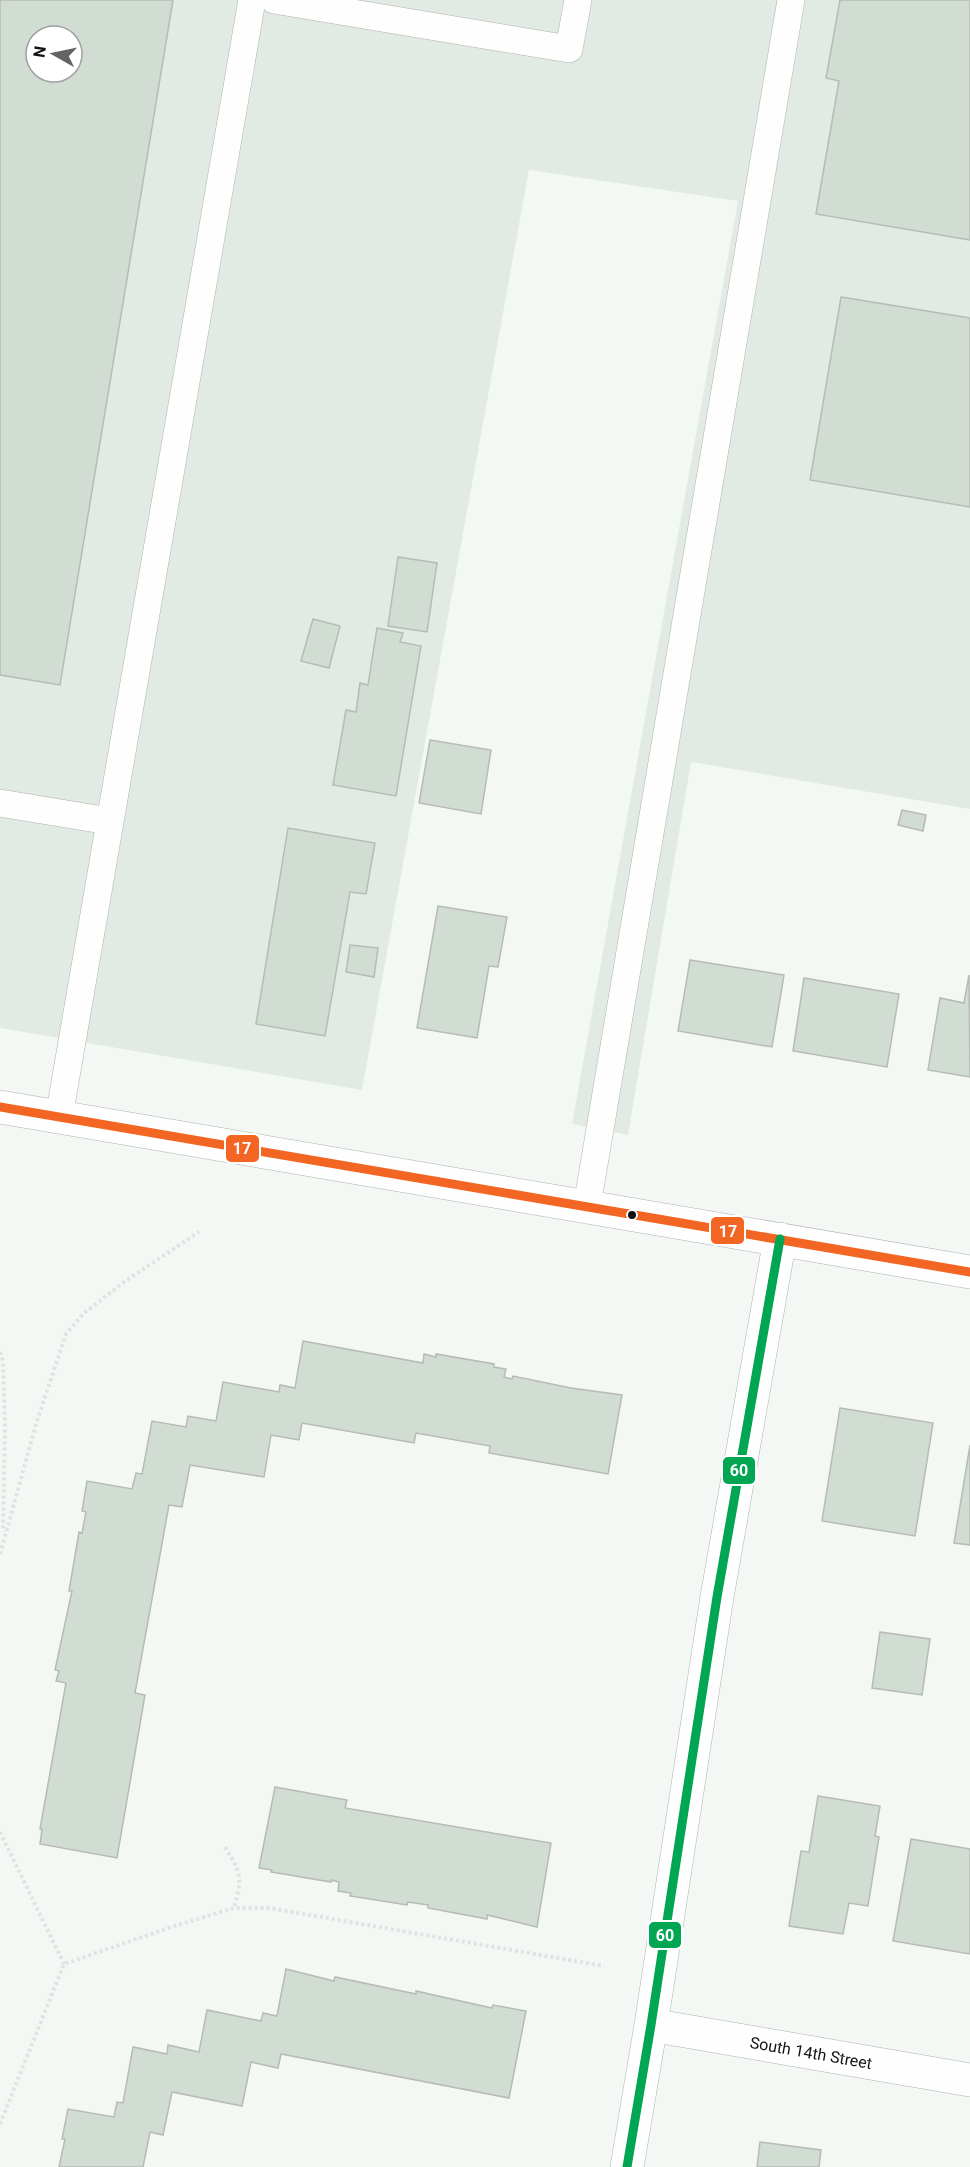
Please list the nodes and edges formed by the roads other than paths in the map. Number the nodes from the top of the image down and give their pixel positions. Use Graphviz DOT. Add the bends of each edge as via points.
graph roads {
  1 [pos="252,0"];
  2 [pos="274,0"];
  3 [pos="578,0"];
  4 [pos="791,0"];
  5 [pos="0,803"];
  6 [pos="109,821"];
  7 [pos="0,1107"];
  8 [pos="59,1117"];
  9 [pos="587,1206"];
  10 [pos="780,1239"];
  11 [pos="970,1272"];
  12 [pos="651,2025"];
  13 [pos="970,2080"];
  14 [pos="627,2167"];
  1 -- 6 [label="lane"];
  2 -- 3 [label="lane" via="569,49"];
  4 -- 9 [label="lane"];
  5 -- 6 [label="lane"];
  6 -- 8 [label="lane"];
  7 -- 8 [label="street"];
  8 -- 9 [label="street"];
  9 -- 10 [label="street"];
  10 -- 11 [label="street"];
  10 -- 12 [label="street" via="717,1597"];
  12 -- 13 [label="street, South 14th Street"];
  12 -- 14 [label="street"];
}
